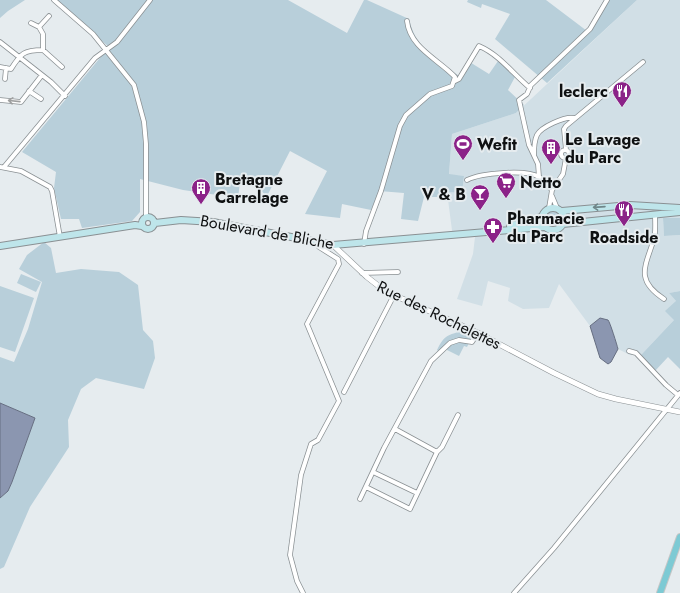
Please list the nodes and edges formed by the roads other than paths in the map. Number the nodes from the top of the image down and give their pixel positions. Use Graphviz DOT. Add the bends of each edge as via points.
graph roads {
  1 [pos="54,0"];
  2 [pos="150,0"];
  3 [pos="607,0"];
  4 [pos="48,16"];
  5 [pos="407,21"];
  6 [pos="31,23"];
  7 [pos="39,27"];
  8 [pos="0,42"];
  9 [pos="43,50"];
  10 [pos="107,51"];
  11 [pos="19,57"];
  12 [pos="643,62"];
  13 [pos="0,67"];
  14 [pos="62,67"];
  15 [pos="6,68"];
  16 [pos="42,75"];
  17 [pos="5,79"];
  18 [pos="455,81"];
  19 [pos="530,88"];
  20 [pos="29,91"];
  21 [pos="65,96"];
  22 [pos="41,99"];
  23 [pos="0,100"];
  24 [pos="574,118"];
  25 [pos="534,155"];
  26 [pos="2,167"];
  27 [pos="540,177"];
  28 [pos="468,180"];
  29 [pos="552,190"];
  30 [pos="552,196"];
  31 [pos="549,208"];
  32 [pos="680,208"];
  33 [pos="559,210"];
  34 [pos="680,212"];
  35 [pos="655,214"];
  36 [pos="146,217"];
  37 [pos="541,217"];
  38 [pos="155,223"];
  39 [pos="563,224"];
  40 [pos="142,226"];
  41 [pos="544,227"];
  42 [pos="499,230"];
  43 [pos="60,237"];
  44 [pos="315,241"];
  45 [pos="364,244"];
  46 [pos="333,245"];
  47 [pos="0,246"];
  48 [pos="398,272"];
  49 [pos="362,273"];
  50 [pos="394,295"];
  51 [pos="664,299"];
  52 [pos="478,333"];
  53 [pos="629,351"];
  54 [pos="344,392"];
  55 [pos="679,394"];
  56 [pos="668,409"];
  57 [pos="680,412"];
  58 [pos="458,415"];
  59 [pos="395,429"];
  60 [pos="437,452"];
  61 [pos="373,472"];
  62 [pos="366,487"];
  63 [pos="417,493"];
  64 [pos="360,499"];
  65 [pos="680,537"];
  66 [pos="303,593"];
  67 [pos="514,593"];
  68 [pos="660,593"];
  1 -- 10 [label="street" via="93,34"];
  2 -- 10 [label="street"];
  3 -- 19 [label="street" via="590,29"];
  4 -- 7 [label="street"];
  5 -- 18 [label="street" via="410,33 418,45 442,64 455,77"];
  6 -- 7 [label="street"];
  7 -- 9 [label="street" via="43,34"];
  8 -- 11 [label="street"];
  9 -- 11 [label="street" via="28,50"];
  9 -- 14 [label="street"];
  10 -- 21 [label="street" via="95,58"];
  10 -- 36 [label="street" via="134,85 144,122 148,162"];
  11 -- 15 [label="street" via="11,69"];
  11 -- 16 [label="street"];
  12 -- 24 [label="street"];
  13 -- 15 [label="street"];
  15 -- 17 [label="street"];
  16 -- 20 [label="street"];
  16 -- 21 [label="street"];
  18 -- 19 [label="street" via="459,79 480,46 504,63"];
  18 -- 45 [label="street" via="452,86 430,94 406,115 400,126"];
  19 -- 25 [label="street" via="519,100 529,146"];
  20 -- 22 [label="street"];
  20 -- 23 [label="street, one-way" via="21,102"];
  21 -- 26 [label="street"];
  24 -- 25 [label="street" via="568,117 541,130 535,140"];
  24 -- 29 [label="street" via="564,129 566,150 569,154 563,174"];
  25 -- 27 [label="street"];
  26 -- 43 [label="street" via="21,171 52,190"];
  27 -- 28 [label="street" via="521,172"];
  27 -- 29 [label="street"];
  29 -- 30 [label="street"];
  30 -- 31 [label="street"];
  30 -- 33 [label="street"];
  31 -- 33 [label="main road"];
  31 -- 37 [label="main road"];
  32 -- 33 [label="main road, one-way" via="630,205"];
  33 -- 39 [label="main road" via="564,218"];
  34 -- 35 [label="main road"];
  35 -- 39 [label="main road"];
  35 -- 51 [label="street" via="655,238 647,256 646,283"];
  36 -- 38 [label="main road" via="152,218"];
  36 -- 40 [label="main road"];
  37 -- 41 [label="main road"];
  37 -- 42 [label="main road, Boulevard de Bliche"];
  38 -- 40 [label="main road" via="149,230"];
  38 -- 44 [label="main road, Boulevard de Bliche" via="181,220 213,222"];
  39 -- 41 [label="main road" via="555,230"];
  40 -- 43 [label="main road"];
  41 -- 42 [label="main road, Boulevard de Bliche"];
  42 -- 45 [label="main road, Boulevard de Bliche"];
  43 -- 47 [label="main road"];
  44 -- 46 [label="main road, Boulevard de Bliche"];
  44 -- 66 [label="street" via="319,247 338,259 339,264 307,324 339,401 318,440 311,444 301,475 290,555"];
  45 -- 46 [label="main road, Boulevard de Bliche"];
  46 -- 49 [label="street, Rue des Rochelettes"];
  48 -- 49 [label="street"];
  49 -- 50 [label="street, Rue des Rochelettes"];
  50 -- 52 [label="street, Rue des Rochelettes"];
  50 -- 54 [label="street"];
  52 -- 56 [label="street, Rue des Rochelettes" via="598,394"];
  52 -- 59 [label="street" via="472,342 459,340 450,343 431,361"];
  53 -- 55 [label="street" via="636,354 666,385"];
  55 -- 56 [label="street"];
  56 -- 57 [label="street, Rue des Rochelettes"];
  56 -- 67 [label="street"];
  58 -- 60 [label="street"];
  59 -- 60 [label="street"];
  59 -- 61 [label="street"];
  60 -- 63 [label="street"];
  61 -- 62 [label="street"];
  61 -- 63 [label="street"];
  62 -- 63 [label="street" via="410,508"];
  62 -- 64 [label="street"];
  65 -- 68 [label="main road"];
}
